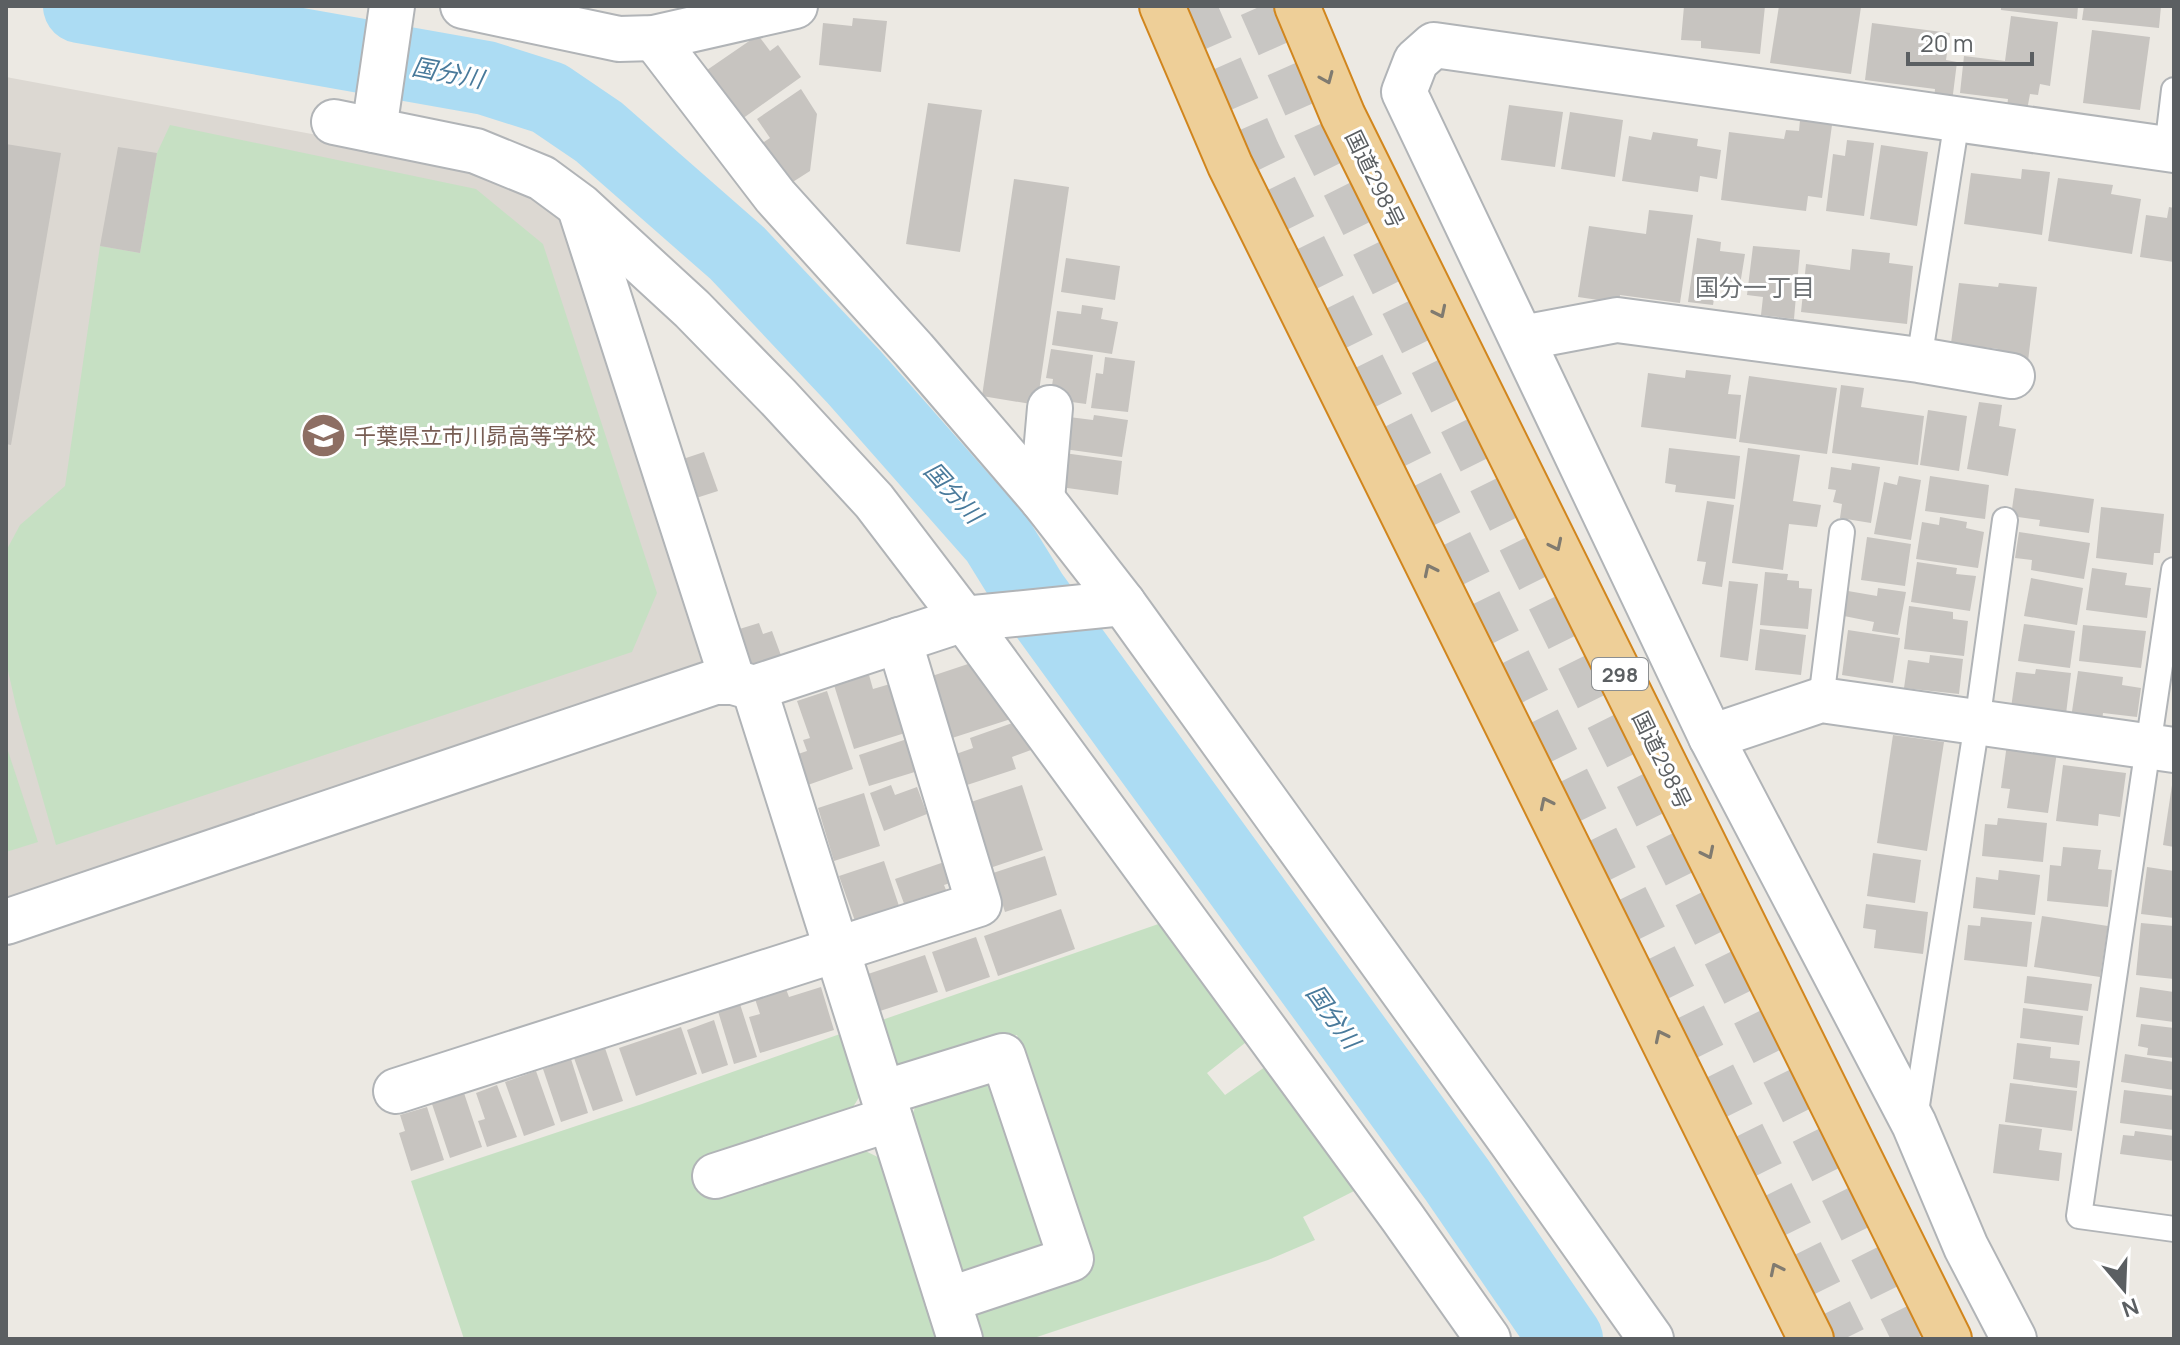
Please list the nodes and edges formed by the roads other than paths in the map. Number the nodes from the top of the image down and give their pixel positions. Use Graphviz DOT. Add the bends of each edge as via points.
graph roads {
  1 [pos="463,6"];
  2 [pos="795,6"];
  3 [pos="1162,6"];
  4 [pos="1297,6"];
  5 [pos="392,7"];
  6 [pos="573,19"];
  7 [pos="654,38"];
  8 [pos="2174,90"];
  9 [pos="1957,120"];
  10 [pos="2170,149"];
  11 [pos="580,206"];
  12 [pos="1522,338"];
  13 [pos="1919,360"];
  14 [pos="2012,376"];
  15 [pos="1050,408"];
  16 [pos="1042,499"];
  17 [pos="2005,520"];
  18 [pos="1842,532"];
  19 [pos="2174,570"];
  20 [pos="1111,604"];
  21 [pos="975,617"];
  22 [pos="899,640"];
  23 [pos="743,685"];
  24 [pos="1821,700"];
  25 [pos="1977,723"];
  26 [pos="1711,737"];
  27 [pos="2160,748"];
  28 [pos="6,922"];
  29 [pos="837,951"];
  30 [pos="396,1091"];
  31 [pos="886,1106"];
  32 [pos="1914,1124"];
  33 [pos="715,1176"];
  34 [pos="2174,1229"];
  35 [pos="954,1319"];
  36 [pos="1488,1339"];
  37 [pos="1651,1339"];
  38 [pos="1811,1339"];
  39 [pos="1949,1339"];
  40 [pos="2014,1339"];
  1 -- 6 [label="street"];
  2 -- 7 [label="street"];
  38 -- 3 [label="highway, one-way" via="1244,193"];
  4 -- 39 [label="highway, 国道298号 / 298, one-way" via="1343,116"];
  5 -- 11 [label="street" via="361,121 476,151 542,178"];
  6 -- 7 [label="street" via="619,39"];
  7 -- 16 [label="street" via="775,196"];
  8 -- 10 [label="lane"];
  9 -- 10 [label="street"];
  9 -- 12 [label="street" via="1434,45 1416,61 1404,92"];
  9 -- 13 [label="lane"];
  11 -- 21 [label="street" via="778,397"];
  11 -- 23 [label="street"];
  12 -- 13 [label="street" via="1617,320"];
  12 -- 26 [label="street"];
  13 -- 14 [label="street"];
  15 -- 16 [label="street"];
  16 -- 20 [label="street"];
  17 -- 25 [label="lane"];
  18 -- 24 [label="lane"];
  19 -- 27 [label="lane"];
  20 -- 21 [label="street"];
  20 -- 37 [label="street" via="1510,1140"];
  21 -- 22 [label="street"];
  21 -- 36 [label="street"];
  22 -- 23 [label="street"];
  22 -- 29 [label="street" via="979,904"];
  23 -- 28 [label="street" via="715,682 699,687"];
  23 -- 29 [label="street"];
  24 -- 25 [label="street"];
  24 -- 26 [label="street"];
  25 -- 27 [label="street"];
  25 -- 32 [label="lane"];
  26 -- 32 [label="street"];
  27 -- 34 [label="lane" via="2079,1216"];
  29 -- 30 [label="street"];
  29 -- 31 [label="street"];
  31 -- 33 [label="street"];
  31 -- 35 [label="street"];
  31 -- 35 [label="street" via="1003,1056 1071,1259"];
  32 -- 40 [label="street" via="1966,1247"];
}
